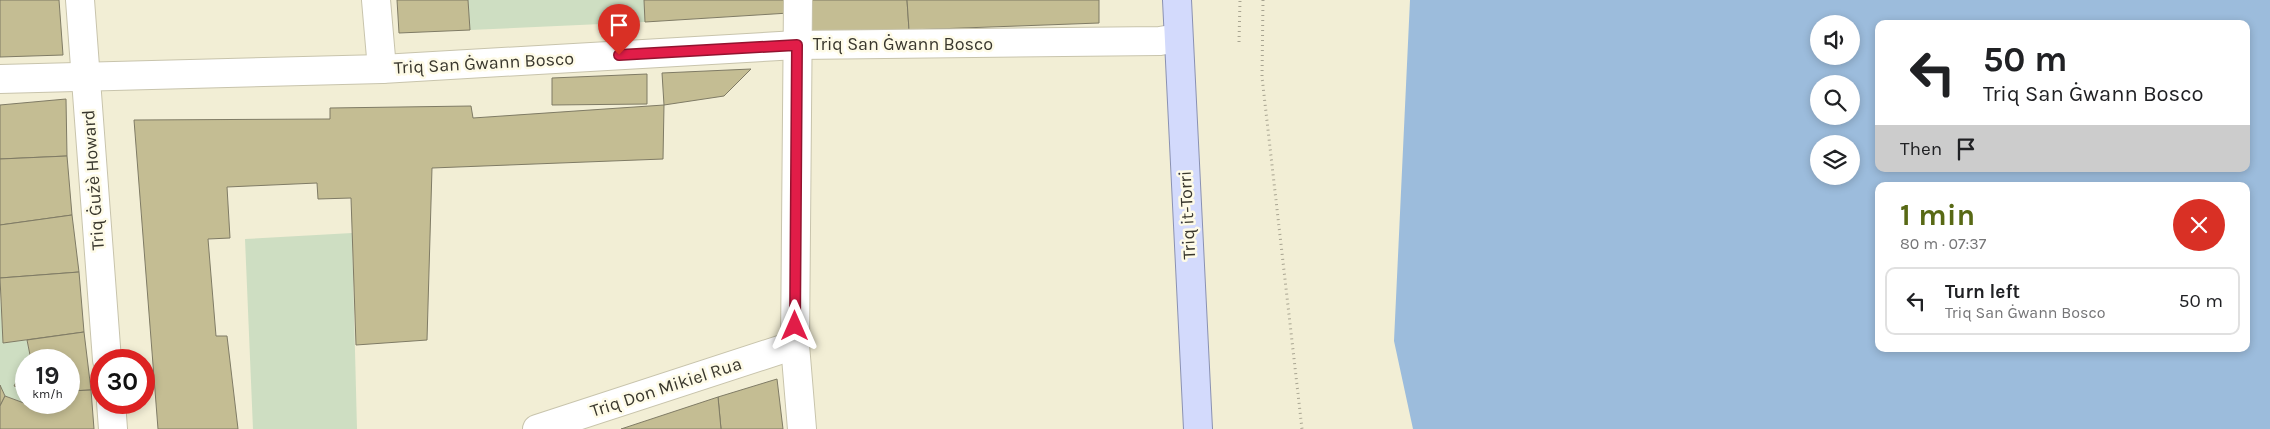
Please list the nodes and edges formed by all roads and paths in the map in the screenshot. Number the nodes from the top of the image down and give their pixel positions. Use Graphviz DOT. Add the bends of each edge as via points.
graph roads {
  1 [pos="80,0"];
  2 [pos="376,0"];
  3 [pos="798,0"];
  4 [pos="1177,0"];
  5 [pos="1240,0"];
  6 [pos="1263,0"];
  7 [pos="1177,38"];
  8 [pos="1238,42"];
  9 [pos="797,45"];
  10 [pos="382,69"];
  11 [pos="86,76"];
  12 [pos="0,78"];
  13 [pos="794,345"];
  14 [pos="106,349"];
  15 [pos="111,414"];
  16 [pos="112,429"];
  17 [pos="537,429"];
  18 [pos="802,429"];
  19 [pos="1198,429"];
  20 [pos="1302,429"];
  1 -- 11 [label="street, Triq Ġużè Howard"];
  2 -- 10 [label="street"];
  3 -- 9 [label="street"];
  4 -- 7 [label="main road, Triq it-Torri"];
  5 -- 8 [label="path"];
  6 -- 20 [label="path" via="1262,77"];
  7 -- 9 [label="street, Triq San Ġwann Bosco" via="1160,42"];
  7 -- 19 [label="main road, Triq it-Torri"];
  9 -- 10 [label="street, Triq San Ġwann Bosco"];
  9 -- 13 [label="street"];
  10 -- 11 [label="street, Triq San Ġwann Bosco"];
  11 -- 12 [label="street, Triq San Ġwann Bosco"];
  11 -- 14 [label="street, Triq Ġużè Howard"];
  13 -- 17 [label="street, Triq Don Mikiel Rua"];
  13 -- 18 [label="street"];
  15 -- 16 [label="street"];
}
